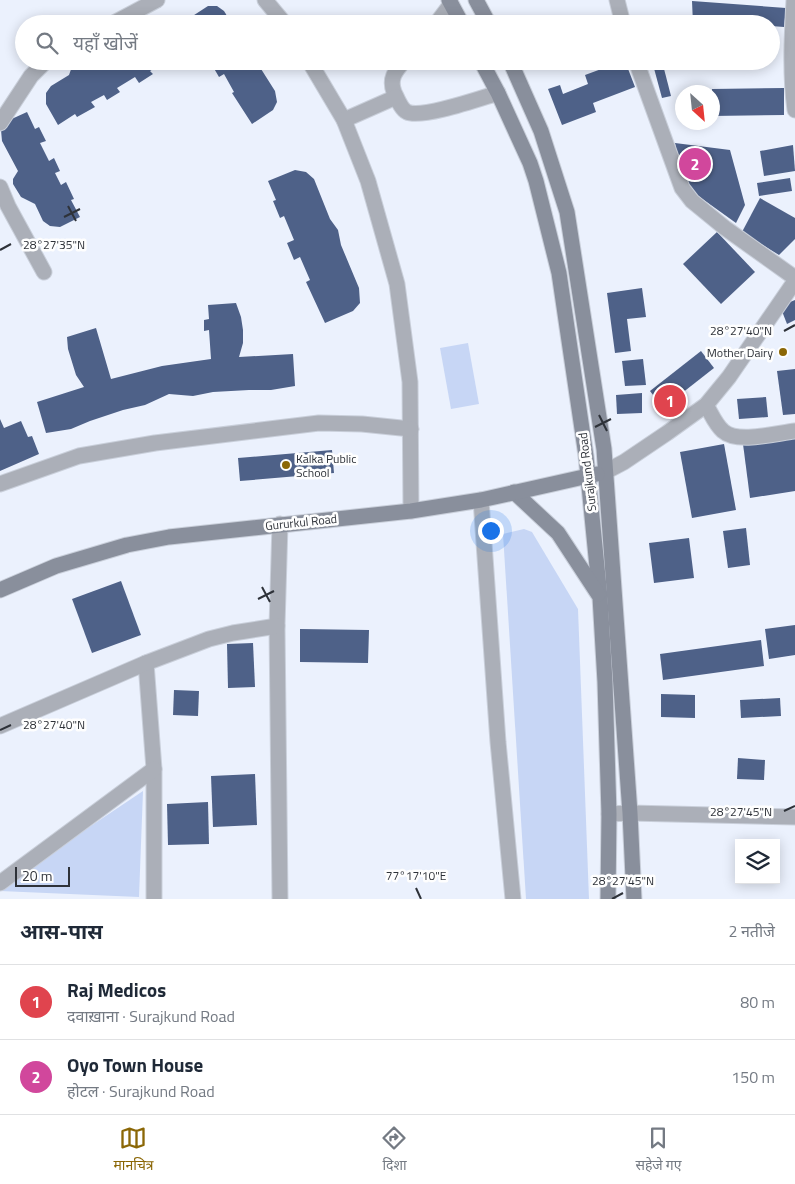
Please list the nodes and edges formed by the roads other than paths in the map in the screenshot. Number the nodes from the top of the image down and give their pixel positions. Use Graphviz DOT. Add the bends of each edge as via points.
graph roads {
  1 [pos="157,0"];
  2 [pos="264,0"];
  3 [pos="476,0"];
  4 [pos="617,0"];
  5 [pos="794,0"];
  6 [pos="450,2"];
  7 [pos="129,15"];
  8 [pos="276,15"];
  9 [pos="442,15"];
  10 [pos="457,15"];
  11 [pos="484,15"];
  12 [pos="621,15"];
  13 [pos="37,70"];
  14 [pos="314,70"];
  15 [pos="397,70"];
  16 [pos="486,70"];
  17 [pos="514,70"];
  18 [pos="639,70"];
  19 [pos="498,93"];
  20 [pos="396,96"];
  21 [pos="795,110"];
  22 [pos="344,120"];
  23 [pos="0,123"];
  24 [pos="0,187"];
  25 [pos="44,272"];
  26 [pos="795,280"];
  27 [pos="706,405"];
  28 [pos="411,429"];
  29 [pos="795,431"];
  30 [pos="607,471"];
  31 [pos="588,477"];
  32 [pos="0,484"];
  33 [pos="514,492"];
  34 [pos="481,500"];
  35 [pos="412,511"];
  36 [pos="280,524"];
  37 [pos="0,590"];
  38 [pos="600,597"];
  39 [pos="277,626"];
  40 [pos="146,663"];
  41 [pos="0,726"];
  42 [pos="154,769"];
  43 [pos="630,813"];
  44 [pos="609,814"];
  45 [pos="795,817"];
  46 [pos="0,883"];
  47 [pos="154,899"];
  48 [pos="280,899"];
  49 [pos="513,899"];
  50 [pos="608,899"];
  51 [pos="634,899"];
  1 -- 7 [label="street"];
  2 -- 8 [label="street"];
  3 -- 11 [label="main road"];
  4 -- 12 [label="street"];
  5 -- 21 [label="street"];
  6 -- 9 [label="street"];
  6 -- 10 [label="main road"];
  13 -- 23 [label="street"];
  14 -- 22 [label="street"];
  15 -- 20 [label="street" via="392,81"];
  16 -- 19 [label="main road, Surajkund Road"];
  17 -- 30 [label="main road, Surajkund Road" via="541,131 567,212"];
  18 -- 26 [label="street" via="687,195"];
  19 -- 20 [label="street" via="414,114 404,110"];
  19 -- 31 [label="main road, Surajkund Road" via="536,181 560,273"];
  20 -- 22 [label="street"];
  22 -- 28 [label="street" via="368,181 397,284 410,382"];
  24 -- 25 [label="street"];
  26 -- 27 [label="street"];
  27 -- 29 [label="street" via="722,431 732,436"];
  27 -- 30 [label="street"];
  28 -- 32 [label="street" via="319,423 155,442 79,456"];
  28 -- 35 [label="street"];
  30 -- 31 [label="main road, Gururkul Road"];
  30 -- 43 [label="main road, Surajkund Road"];
  31 -- 33 [label="main road, Gururkul Road"];
  31 -- 38 [label="main road, Surajkund Road"];
  33 -- 34 [label="main road, Gururkul Road"];
  33 -- 38 [label="main road" via="558,533"];
  34 -- 35 [label="main road, Gururkul Road"];
  34 -- 49 [label="street"];
  35 -- 36 [label="main road, Gururkul Road"];
  36 -- 37 [label="main road, Gururkul Road" via="169,537 127,546 56,566"];
  36 -- 39 [label="street"];
  38 -- 44 [label="main road, Surajkund Road"];
  39 -- 40 [label="street" via="209,639"];
  39 -- 48 [label="street"];
  40 -- 41 [label="street"];
  40 -- 42 [label="street"];
  42 -- 46 [label="street"];
  42 -- 47 [label="street"];
  43 -- 44 [label="street"];
  43 -- 45 [label="street"];
  43 -- 51 [label="main road, Surajkund Road"];
  44 -- 50 [label="main road, Surajkund Road"];
}
